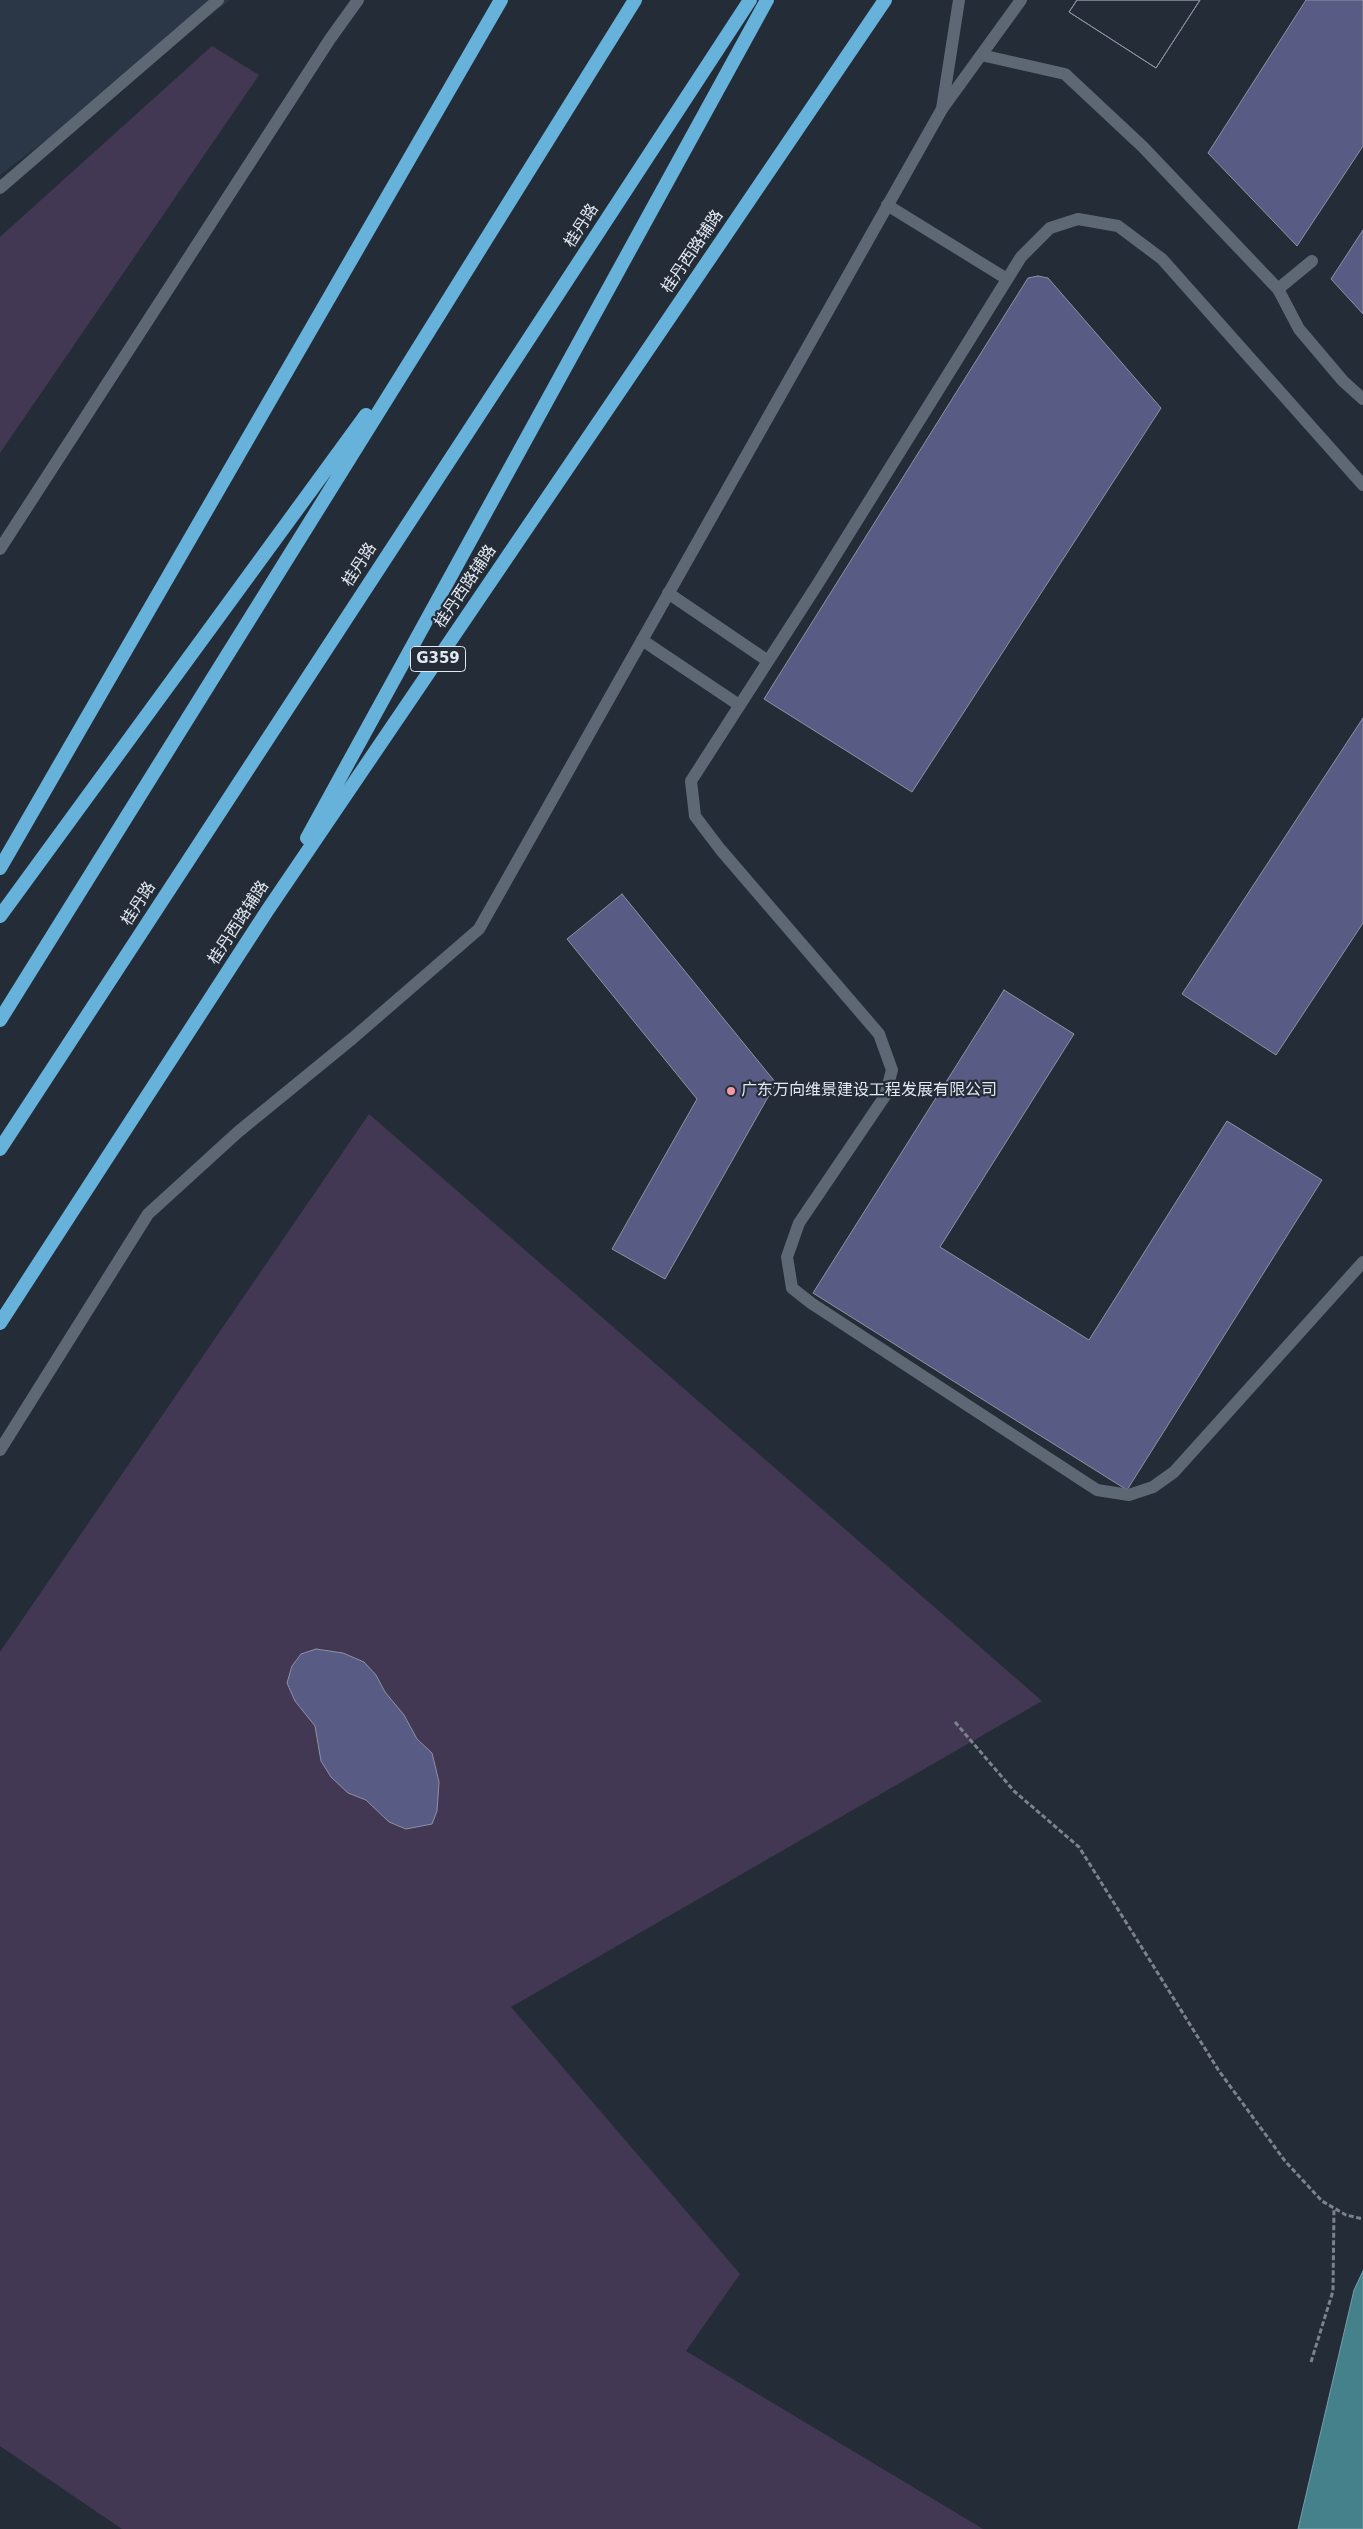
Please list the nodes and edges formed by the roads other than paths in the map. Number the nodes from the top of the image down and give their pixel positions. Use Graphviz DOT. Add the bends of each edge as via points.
graph roads {
  1 [pos="218,0"];
  2 [pos="358,0"];
  3 [pos="501,0"];
  4 [pos="635,0"];
  5 [pos="750,0"];
  6 [pos="767,0"];
  7 [pos="885,0"];
  8 [pos="959,0"];
  9 [pos="1021,0"];
  10 [pos="981,55"];
  11 [pos="942,108"];
  12 [pos="0,188"];
  13 [pos="887,206"];
  14 [pos="1312,262"];
  15 [pos="1008,279"];
  16 [pos="1278,289"];
  17 [pos="432,325"];
  18 [pos="1363,399"];
  19 [pos="1363,485"];
  20 [pos="0,548"];
  21 [pos="668,593"];
  22 [pos="642,640"];
  23 [pos="768,661"];
  24 [pos="739,706"];
  25 [pos="0,868"];
  26 [pos="267,911"];
  27 [pos="0,916"];
  28 [pos="0,1020"];
  29 [pos="0,1149"];
  30 [pos="1363,1262"];
  31 [pos="0,1323"];
  32 [pos="0,1450"];
  1 -- 12 [label="street"];
  2 -- 20 [label="street"];
  3 -- 25 [label="highway"];
  4 -- 17 [label="highway"];
  5 -- 29 [label="highway, 桂丹路"];
  6 -- 26 [label="highway"];
  7 -- 26 [label="highway, 桂丹西路辅路 / G359"];
  8 -- 11 [label="street"];
  9 -- 10 [label="street"];
  10 -- 11 [label="street"];
  10 -- 16 [label="street" via="1065,74 1143,146"];
  11 -- 13 [label="street"];
  13 -- 15 [label="street"];
  13 -- 21 [label="street"];
  14 -- 16 [label="street"];
  15 -- 19 [label="street" via="1022,257 1050,228 1078,219 1118,226 1162,259"];
  15 -- 23 [label="street"];
  16 -- 18 [label="street" via="1299,329 1343,381"];
  17 -- 27 [label="highway"];
  17 -- 28 [label="highway"];
  21 -- 22 [label="street"];
  21 -- 23 [label="street"];
  22 -- 24 [label="street"];
  22 -- 32 [label="street" via="480,929 238,1132 148,1214"];
  23 -- 24 [label="street"];
  24 -- 30 [label="street" via="691,781 695,816 879,1034 892,1070 885,1096 799,1224 787,1257 792,1288 1096,1490 1130,1495 1153,1487 1174,1472"];
  26 -- 31 [label="highway, 桂丹西路辅路 / G359"];
}
